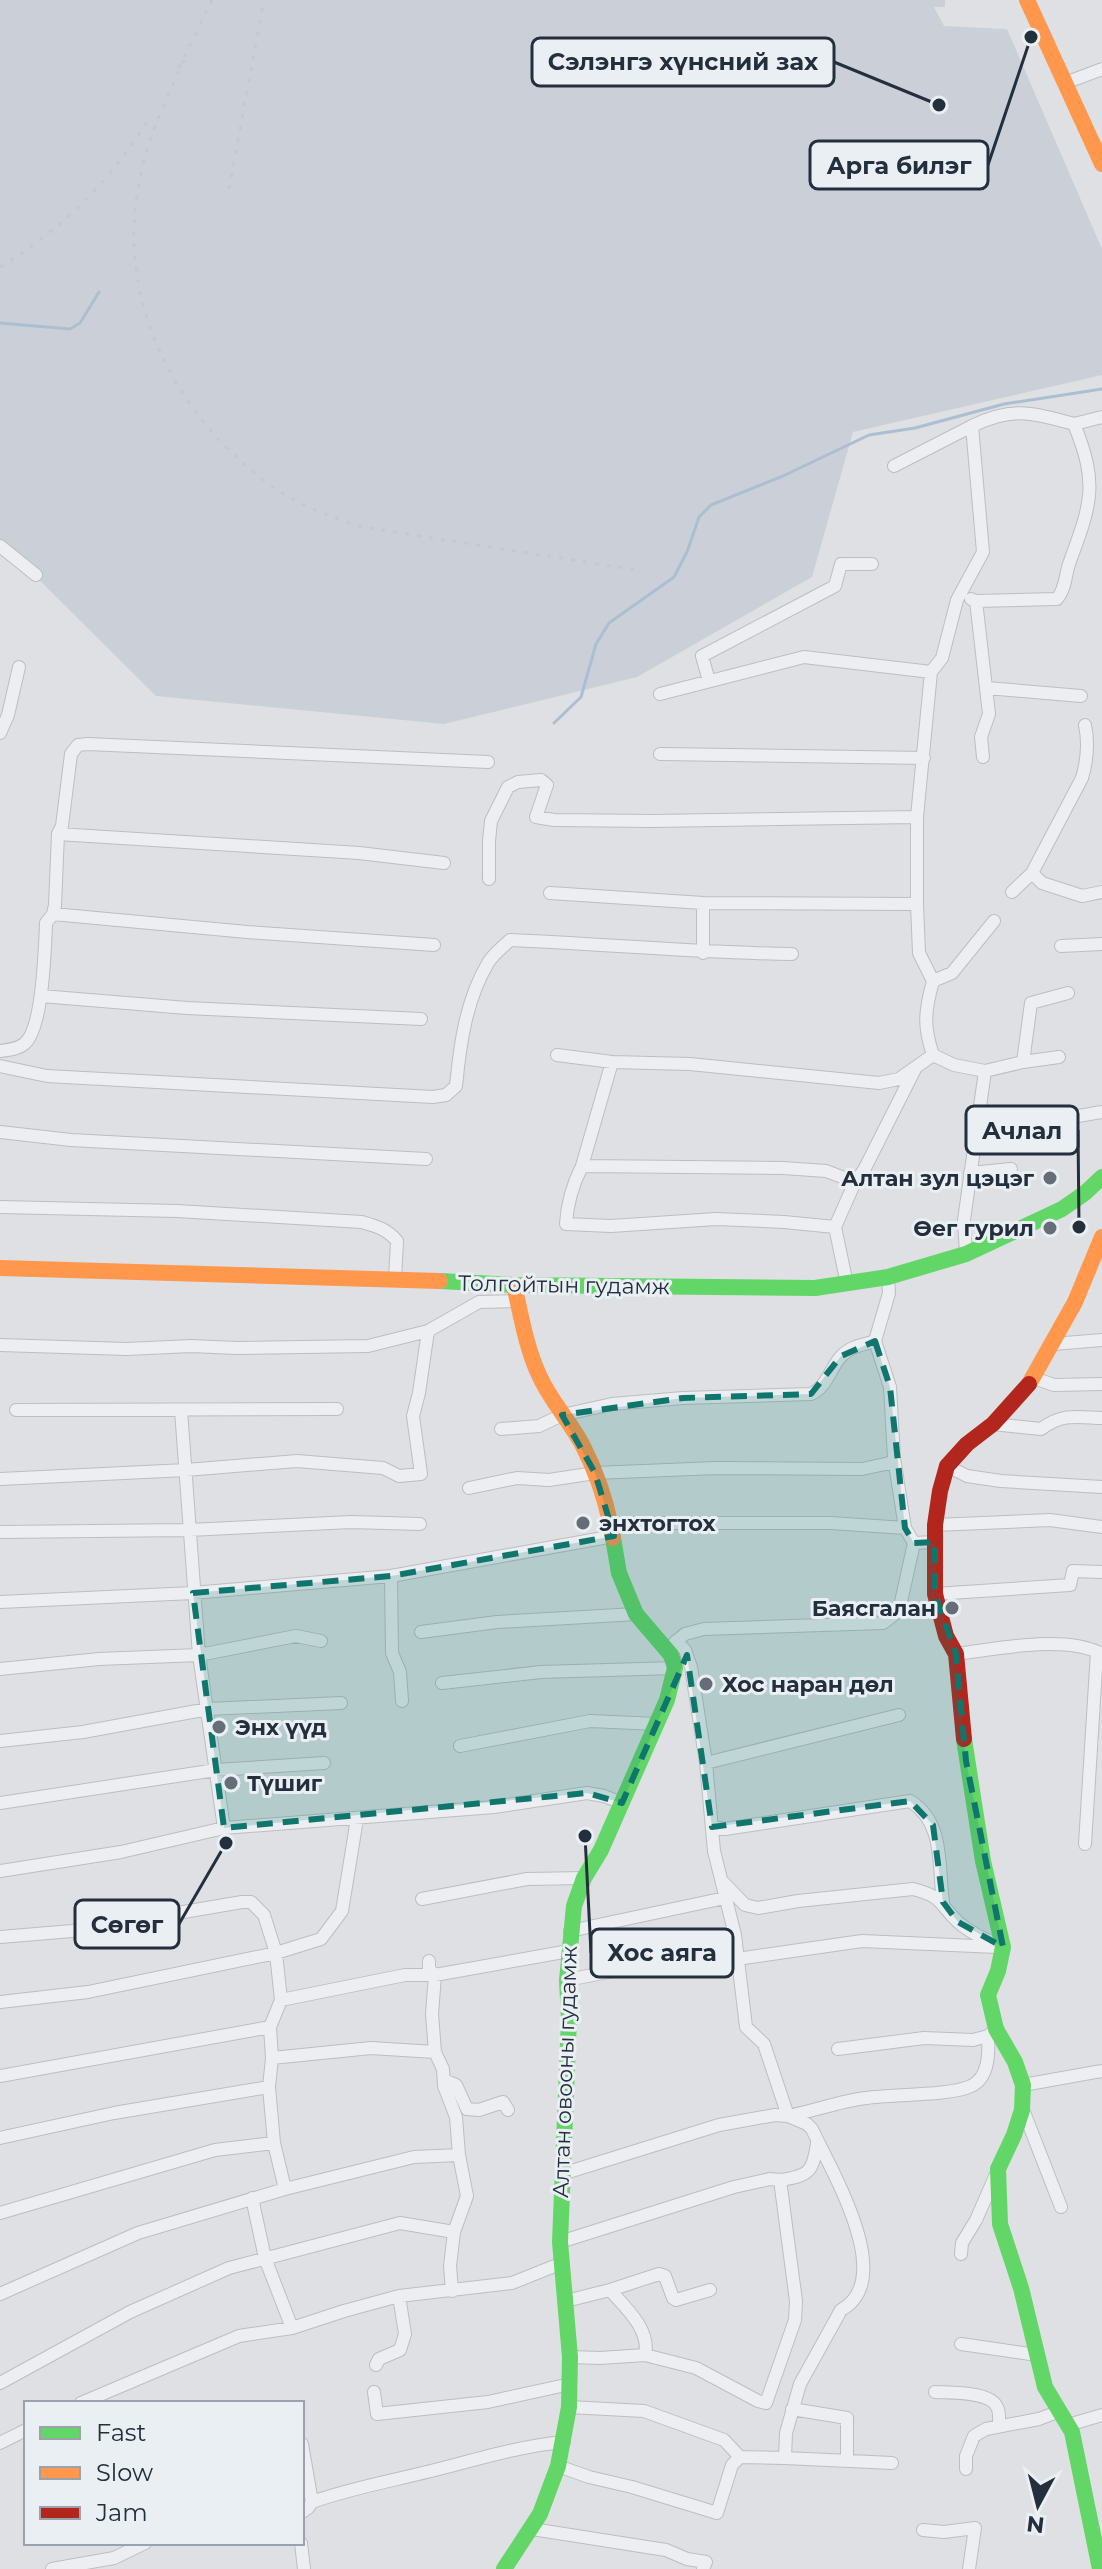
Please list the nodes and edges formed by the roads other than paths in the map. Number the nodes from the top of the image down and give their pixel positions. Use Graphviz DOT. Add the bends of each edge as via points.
graph roads {
  1 [pos="1027,0"];
  2 [pos="1102,69"];
  3 [pos="1065,83"];
  4 [pos="1102,164"];
  5 [pos="1102,417"];
  6 [pos="1074,424"];
  7 [pos="972,426"];
  8 [pos="894,466"];
  9 [pos="1096,475"];
  10 [pos="0,546"];
  11 [pos="872,564"];
  12 [pos="36,575"];
  13 [pos="961,595"];
  14 [pos="976,601"];
  15 [pos="19,667"];
  16 [pos="931,672"];
  17 [pos="709,681"];
  18 [pos="987,688"];
  19 [pos="660,694"];
  20 [pos="1081,696"];
  21 [pos="1085,725"];
  22 [pos="0,733"];
  23 [pos="660,754"];
  24 [pos="983,757"];
  25 [pos="924,758"];
  26 [pos="488,762"];
  27 [pos="917,817"];
  28 [pos="58,834"];
  29 [pos="444,863"];
  30 [pos="1032,873"];
  31 [pos="489,879"];
  32 [pos="1012,892"];
  33 [pos="1102,892"];
  34 [pos="550,893"];
  35 [pos="703,903"];
  36 [pos="917,904"];
  37 [pos="53,914"];
  38 [pos="994,921"];
  39 [pos="1102,944"];
  40 [pos="434,945"];
  41 [pos="1061,946"];
  42 [pos="703,953"];
  43 [pos="792,954"];
  44 [pos="933,981"];
  45 [pos="1068,993"];
  46 [pos="41,996"];
  47 [pos="421,1019"];
  48 [pos="0,1051"];
  49 [pos="557,1055"];
  50 [pos="933,1055"];
  51 [pos="1059,1057"];
  52 [pos="612,1062"];
  53 [pos="1023,1062"];
  54 [pos="0,1066"];
  55 [pos="916,1067"];
  56 [pos="985,1071"];
  57 [pos="1102,1112"];
  58 [pos="979,1126"];
  59 [pos="0,1132"];
  60 [pos="426,1159"];
  61 [pos="582,1166"];
  62 [pos="1011,1169"];
  63 [pos="970,1173"];
  64 [pos="1102,1177"];
  65 [pos="855,1182"];
  66 [pos="0,1207"];
  67 [pos="835,1227"];
  68 [pos="1102,1237"];
  69 [pos="966,1254"];
  70 [pos="1098,1259"];
  71 [pos="0,1268"];
  72 [pos="888,1277"];
  73 [pos="395,1279"];
  74 [pos="847,1284"];
  75 [pos="516,1293"];
  76 [pos="428,1331"];
  77 [pos="1102,1340"];
  78 [pos="875,1341"];
  79 [pos="1053,1344"];
  80 [pos="0,1345"];
  81 [pos="1034,1378"];
  82 [pos="1102,1384"];
  83 [pos="337,1409"];
  84 [pos="16,1410"];
  85 [pos="181,1410"];
  86 [pos="562,1415"];
  87 [pos="1102,1418"];
  88 [pos="993,1424"];
  89 [pos="501,1429"];
  90 [pos="894,1458"];
  91 [pos="947,1466"];
  92 [pos="186,1470"];
  93 [pos="595,1473"];
  94 [pos="0,1479"];
  95 [pos="1102,1487"];
  96 [pos="469,1488"];
  97 [pos="420,1524"];
  98 [pos="935,1525"];
  99 [pos="1102,1527"];
  100 [pos="905,1528"];
  101 [pos="189,1530"];
  102 [pos="612,1530"];
  103 [pos="0,1532"];
  104 [pos="935,1542"];
  105 [pos="914,1543"];
  106 [pos="1102,1572"];
  107 [pos="391,1576"];
  108 [pos="193,1593"];
  109 [pos="935,1594"];
  110 [pos="0,1602"];
  111 [pos="636,1614"];
  112 [pos="421,1632"];
  113 [pos="321,1641"];
  114 [pos="672,1645"];
  115 [pos="1100,1653"];
  116 [pos="956,1654"];
  117 [pos="199,1655"];
  118 [pos="675,1668"];
  119 [pos="0,1669"];
  120 [pos="442,1683"];
  121 [pos="402,1701"];
  122 [pos="341,1703"];
  123 [pos="208,1709"];
  124 [pos="899,1715"];
  125 [pos="657,1724"];
  126 [pos="0,1741"];
  127 [pos="460,1746"];
  128 [pos="324,1763"];
  129 [pos="706,1763"];
  130 [pos="216,1770"];
  131 [pos="0,1803"];
  132 [pos="622,1803"];
  133 [pos="357,1819"];
  134 [pos="712,1827"];
  135 [pos="224,1828"];
  136 [pos="1085,1844"];
  137 [pos="0,1871"];
  138 [pos="584,1878"];
  139 [pos="721,1880"];
  140 [pos="725,1898"];
  141 [pos="422,1899"];
  142 [pos="943,1902"];
  143 [pos="570,1931"];
  144 [pos="0,1937"];
  145 [pos="1003,1947"];
  146 [pos="569,1951"];
  147 [pos="276,1953"];
  148 [pos="737,1953"];
  149 [pos="429,1961"];
  150 [pos="435,1975"];
  151 [pos="567,1980"];
  152 [pos="281,2000"];
  153 [pos="0,2002"];
  154 [pos="270,2027"];
  155 [pos="992,2032"];
  156 [pos="838,2049"];
  157 [pos="435,2052"];
  158 [pos="272,2058"];
  159 [pos="1102,2071"];
  160 [pos="0,2076"];
  161 [pos="444,2080"];
  162 [pos="1023,2085"];
  163 [pos="269,2087"];
  164 [pos="1022,2107"];
  165 [pos="508,2110"];
  166 [pos="788,2116"];
  167 [pos="0,2138"];
  168 [pos="818,2142"];
  169 [pos="274,2143"];
  170 [pos="459,2155"];
  171 [pos="998,2169"];
  172 [pos="562,2174"];
  173 [pos="780,2180"];
  174 [pos="285,2189"];
  175 [pos="252,2198"];
  176 [pos="1061,2207"];
  177 [pos="0,2213"];
  178 [pos="454,2232"];
  179 [pos="560,2242"];
  180 [pos="961,2254"];
  181 [pos="265,2258"];
  182 [pos="562,2263"];
  183 [pos="610,2290"];
  184 [pos="710,2290"];
  185 [pos="452,2291"];
  186 [pos="0,2294"];
  187 [pos="399,2296"];
  188 [pos="566,2301"];
  189 [pos="292,2328"];
  190 [pos="961,2344"];
  191 [pos="645,2355"];
  192 [pos="1037,2355"];
  193 [pos="570,2357"];
  194 [pos="376,2365"];
  195 [pos="0,2383"];
  196 [pos="570,2384"];
  197 [pos="374,2392"];
  198 [pos="935,2392"];
  199 [pos="86,2401"];
  200 [pos="569,2407"];
  201 [pos="792,2409"];
  202 [pos="1102,2415"];
  203 [pos="1064,2418"];
  204 [pos="999,2426"];
  205 [pos="24,2431"];
  206 [pos="564,2442"];
  207 [pos="0,2443"];
  208 [pos="304,2456"];
  209 [pos="740,2457"];
  210 [pos="785,2458"];
  211 [pos="847,2461"];
  212 [pos="892,2463"];
  213 [pos="558,2466"];
  214 [pos="966,2469"];
  215 [pos="312,2502"];
  216 [pos="304,2510"];
  217 [pos="532,2529"];
  218 [pos="923,2530"];
  219 [pos="141,2545"];
  220 [pos="301,2545"];
  221 [pos="52,2569"];
  222 [pos="304,2569"];
  223 [pos="504,2569"];
  224 [pos="703,2569"];
  225 [pos="969,2569"];
  226 [pos="1100,2569"];
  1 -- 3 [label="main road"];
  2 -- 3 [label="street"];
  3 -- 4 [label="main road"];
  5 -- 6 [label="street"];
  6 -- 7 [label="street" via="1012,412"];
  6 -- 9 [label="street"];
  7 -- 8 [label="street"];
  7 -- 13 [label="street" via="983,552"];
  9 -- 14 [label="street" via="1064,591 1057,599"];
  10 -- 12 [label="street"];
  11 -- 17 [label="street" via="841,564 835,586 702,656"];
  13 -- 14 [label="street"];
  13 -- 16 [label="street" via="942,658"];
  14 -- 18 [label="street"];
  15 -- 22 [label="street"];
  16 -- 17 [label="street" via="804,657"];
  16 -- 25 [label="street"];
  17 -- 19 [label="street"];
  18 -- 20 [label="street"];
  18 -- 24 [label="street"];
  21 -- 30 [label="street" via="1082,778"];
  23 -- 25 [label="street"];
  25 -- 27 [label="street"];
  26 -- 28 [label="street" via="78,745 71,754"];
  27 -- 31 [label="street" via="554,820 536,817 547,785 541,780 518,782 508,787 491,821"];
  27 -- 36 [label="street"];
  28 -- 29 [label="street"];
  28 -- 37 [label="street"];
  30 -- 32 [label="street"];
  30 -- 33 [label="street" via="1042,883 1082,896"];
  34 -- 35 [label="street"];
  35 -- 36 [label="street"];
  35 -- 42 [label="street"];
  36 -- 44 [label="street" via="919,953"];
  37 -- 40 [label="street"];
  37 -- 46 [label="street" via="46,923"];
  38 -- 44 [label="street" via="952,973"];
  39 -- 41 [label="street"];
  42 -- 43 [label="street"];
  42 -- 54 [label="street" via="510,940 489,960 471,1002 456,1086 446,1095 47,1076"];
  44 -- 50 [label="street" via="926,1034"];
  45 -- 53 [label="street" via="1031,1003"];
  46 -- 47 [label="street"];
  46 -- 48 [label="street" via="32,1035 24,1044"];
  49 -- 52 [label="street"];
  50 -- 55 [label="street"];
  50 -- 56 [label="street"];
  51 -- 53 [label="street"];
  52 -- 55 [label="street" via="690,1064 879,1083 899,1079"];
  52 -- 61 [label="street"];
  53 -- 56 [label="street"];
  55 -- 65 [label="street"];
  56 -- 58 [label="street"];
  57 -- 58 [label="street" via="1032,1124"];
  58 -- 63 [label="street"];
  59 -- 60 [label="street"];
  61 -- 65 [label="street" via="783,1168 826,1171"];
  61 -- 67 [label="street" via="566,1224 716,1219"];
  62 -- 63 [label="street"];
  63 -- 69 [label="street"];
  64 -- 69 [label="main road, Толгойтын гудамж" via="1062,1209"];
  65 -- 67 [label="street"];
  66 -- 73 [label="street" via="362,1222 390,1232 397,1241"];
  67 -- 74 [label="street"];
  68 -- 70 [label="main road"];
  69 -- 72 [label="main road, Толгойтын гудамж"];
  70 -- 79 [label="main road"];
  71 -- 73 [label="main road, Толгойтын гудамж"];
  72 -- 74 [label="main road, Толгойтын гудамж"];
  72 -- 78 [label="street" via="889,1293"];
  73 -- 75 [label="main road, Толгойтын гудамж"];
  74 -- 75 [label="main road, Толгойтын гудамж"];
  75 -- 76 [label="street" via="479,1302"];
  75 -- 86 [label="main road" via="538,1374"];
  76 -- 80 [label="street" via="368,1346"];
  76 -- 92 [label="street" via="413,1416 421,1474 399,1476 383,1468 297,1461"];
  77 -- 79 [label="street"];
  78 -- 86 [label="street" via="841,1356 819,1391 811,1394 683,1398"];
  78 -- 90 [label="street" via="890,1387"];
  79 -- 81 [label="main road"];
  81 -- 82 [label="street" via="1054,1385"];
  81 -- 88 [label="main road"];
  83 -- 85 [label="street"];
  84 -- 85 [label="street"];
  85 -- 92 [label="street"];
  86 -- 89 [label="street" via="539,1426"];
  86 -- 93 [label="main road"];
  87 -- 88 [label="street" via="1066,1416 1041,1429"];
  88 -- 91 [label="main road"];
  90 -- 93 [label="street" via="862,1469"];
  90 -- 100 [label="street"];
  91 -- 95 [label="street" via="967,1476 1001,1481"];
  91 -- 98 [label="main road"];
  92 -- 94 [label="street"];
  92 -- 101 [label="street"];
  93 -- 96 [label="street" via="549,1480 517,1478"];
  93 -- 102 [label="main road"];
  97 -- 101 [label="street"];
  98 -- 99 [label="street" via="1050,1520"];
  98 -- 104 [label="main road"];
  100 -- 102 [label="street" via="831,1523"];
  100 -- 105 [label="street"];
  101 -- 103 [label="street"];
  101 -- 108 [label="street"];
  102 -- 107 [label="street"];
  102 -- 111 [label="main road" via="619,1573"];
  104 -- 105 [label="street"];
  104 -- 109 [label="main road"];
  105 -- 114 [label="street" via="899,1611 883,1623 704,1629 685,1634"];
  106 -- 109 [label="street" via="1073,1571 1070,1585"];
  107 -- 108 [label="street"];
  107 -- 121 [label="street" via="392,1653"];
  108 -- 110 [label="street"];
  108 -- 117 [label="street"];
  109 -- 116 [label="main road"];
  111 -- 112 [label="street"];
  111 -- 114 [label="main road"];
  113 -- 117 [label="street" via="296,1636"];
  114 -- 118 [label="main road"];
  114 -- 129 [label="street" via="685,1650 691,1667"];
  115 -- 116 [label="street" via="1088,1646 1037,1645"];
  115 -- 136 [label="street"];
  116 -- 145 [label="main road" via="966,1761"];
  117 -- 119 [label="street"];
  117 -- 123 [label="street"];
  118 -- 120 [label="street" via="541,1672"];
  118 -- 125 [label="main road, Алтан овооны гудамж"];
  122 -- 123 [label="street"];
  123 -- 126 [label="street"];
  123 -- 130 [label="street"];
  124 -- 129 [label="street"];
  125 -- 127 [label="street" via="590,1721"];
  125 -- 132 [label="main road, Алтан овооны гудамж"];
  128 -- 130 [label="street"];
  129 -- 134 [label="street"];
  130 -- 131 [label="street"];
  130 -- 135 [label="street"];
  132 -- 133 [label="street" via="587,1793"];
  132 -- 138 [label="main road, Алтан овооны гудамж"];
  133 -- 135 [label="street"];
  133 -- 147 [label="street" via="342,1911 321,1939"];
  134 -- 139 [label="street"];
  134 -- 142 [label="street" via="910,1801 933,1825"];
  135 -- 137 [label="street" via="121,1852"];
  138 -- 141 [label="street" via="527,1879"];
  138 -- 143 [label="main road, Алтан овооны гудамж"];
  139 -- 140 [label="street"];
  139 -- 142 [label="street" via="745,1905 758,1908 913,1889"];
  140 -- 143 [label="street"];
  140 -- 148 [label="street"];
  142 -- 145 [label="street" via="958,1922"];
  143 -- 146 [label="main road, Алтан овооны гудамж"];
  144 -- 147 [label="street" via="72,1931 251,1902 264,1915"];
  145 -- 148 [label="street" via="862,1941"];
  145 -- 155 [label="main road" via="988,1995"];
  146 -- 150 [label="street"];
  146 -- 151 [label="main road, Алтан овооны гудамж"];
  147 -- 152 [label="street"];
  147 -- 153 [label="street" via="88,1992"];
  148 -- 151 [label="street"];
  148 -- 166 [label="street" via="746,2027 764,2044"];
  149 -- 150 [label="street"];
  150 -- 152 [label="street" via="405,1975"];
  150 -- 157 [label="street"];
  151 -- 172 [label="main road, Алтан овооны гудамж"];
  152 -- 154 [label="street"];
  154 -- 158 [label="street"];
  154 -- 160 [label="street"];
  155 -- 156 [label="street" via="973,2040 924,2038"];
  155 -- 162 [label="main road" via="1015,2062"];
  155 -- 166 [label="street" via="987,2065 973,2086 864,2098"];
  157 -- 158 [label="street" via="371,2048"];
  157 -- 161 [label="street"];
  158 -- 163 [label="street"];
  159 -- 162 [label="street"];
  161 -- 165 [label="street" via="456,2085 467,2109 503,2102"];
  161 -- 170 [label="street" via="456,2117"];
  162 -- 164 [label="main road"];
  163 -- 167 [label="street"];
  163 -- 169 [label="street"];
  164 -- 171 [label="main road"];
  164 -- 176 [label="street"];
  166 -- 168 [label="street" via="807,2124"];
  166 -- 172 [label="street" via="719,2125"];
  168 -- 173 [label="street" via="809,2171"];
  168 -- 201 [label="street" via="849,2207 863,2279 859,2294 841,2310 800,2384"];
  169 -- 174 [label="street"];
  169 -- 177 [label="street" via="215,2150"];
  170 -- 174 [label="street" via="414,2157"];
  170 -- 178 [label="street" via="467,2196"];
  171 -- 180 [label="street"];
  171 -- 192 [label="main road" via="1000,2224"];
  172 -- 179 [label="main road, Алтан овооны гудамж"];
  173 -- 179 [label="street" via="734,2187"];
  173 -- 191 [label="street" via="796,2310 766,2403 696,2368"];
  174 -- 175 [label="street"];
  175 -- 181 [label="street"];
  175 -- 186 [label="street" via="138,2233"];
  178 -- 181 [label="street" via="400,2223"];
  178 -- 185 [label="street"];
  179 -- 182 [label="main road, Алтан овооны гудамж"];
  181 -- 189 [label="street"];
  181 -- 195 [label="street" via="229,2268 130,2312"];
  182 -- 185 [label="street" via="512,2283"];
  182 -- 188 [label="main road, Алтан овооны гудамж"];
  183 -- 184 [label="street" via="659,2274 676,2300"];
  183 -- 188 [label="street"];
  183 -- 191 [label="street" via="632,2314 646,2340"];
  185 -- 187 [label="street"];
  187 -- 189 [label="street"];
  187 -- 194 [label="street" via="405,2334 400,2350"];
  188 -- 193 [label="main road, Алтан овооны гудамж"];
  189 -- 199 [label="street" via="239,2336"];
  190 -- 192 [label="street"];
  191 -- 193 [label="street"];
  192 -- 203 [label="main road" via="1045,2387"];
  193 -- 196 [label="main road, Алтан овооны гудамж"];
  196 -- 197 [label="street" via="488,2402 377,2414"];
  196 -- 200 [label="main road, Алтан овооны гудамж"];
  198 -- 204 [label="street" via="993,2401"];
  200 -- 206 [label="main road, Алтан овооны гудамж"];
  200 -- 209 [label="street" via="644,2411 724,2440"];
  201 -- 210 [label="street"];
  201 -- 211 [label="street" via="847,2418"];
  202 -- 203 [label="street"];
  203 -- 204 [label="street"];
  203 -- 226 [label="main road" via="1072,2432"];
  204 -- 214 [label="street" via="974,2436"];
  205 -- 207 [label="street"];
  206 -- 213 [label="main road, Алтан овооны гудамж"];
  206 -- 215 [label="street" via="351,2488"];
  208 -- 215 [label="street"];
  209 -- 210 [label="street"];
  209 -- 213 [label="street" via="732,2465 717,2513"];
  210 -- 211 [label="street"];
  211 -- 212 [label="street"];
  213 -- 217 [label="main road, Алтан овооны гудамж"];
  215 -- 216 [label="street"];
  217 -- 223 [label="main road, Алтан овооны гудамж"];
  217 -- 224 [label="street" via="666,2550 706,2562"];
  218 -- 225 [label="street" via="975,2528"];
  219 -- 221 [label="street" via="114,2558"];
  220 -- 222 [label="street"];
}
